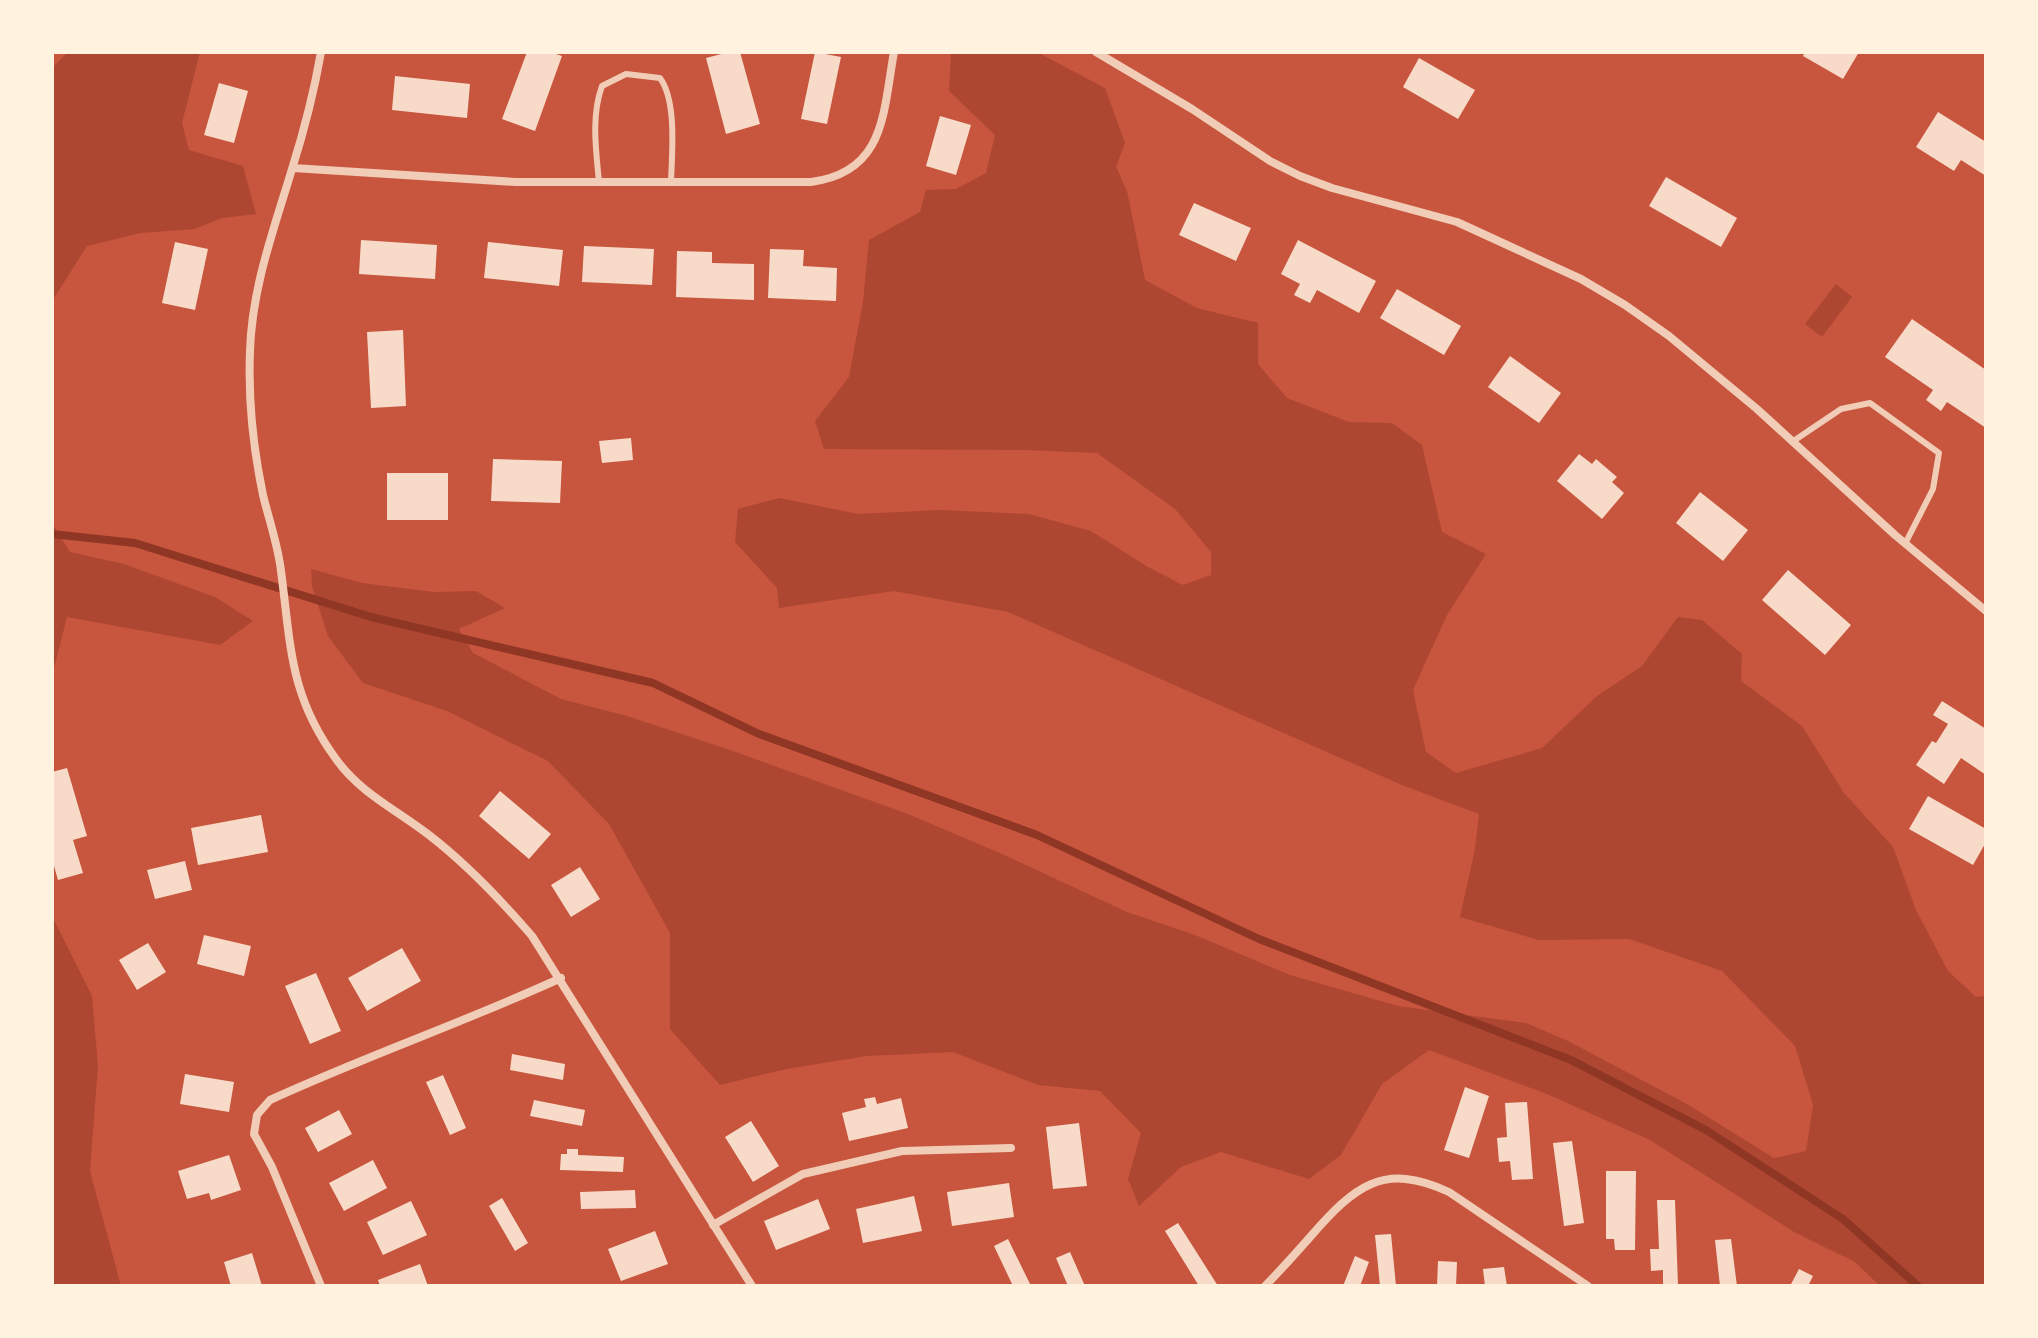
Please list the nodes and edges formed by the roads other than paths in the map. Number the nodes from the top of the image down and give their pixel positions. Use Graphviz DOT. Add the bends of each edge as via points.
graph roads {
  1 [pos="321,52"];
  2 [pos="894,52"];
  3 [pos="1096,52"];
  4 [pos="293,168"];
  5 [pos="599,182"];
  6 [pos="671,182"];
  7 [pos="1792,442"];
  8 [pos="1905,544"];
  9 [pos="1986,611"];
  10 [pos="561,978"];
  11 [pos="1011,1148"];
  12 [pos="713,1225"];
  13 [pos="321,1286"];
  14 [pos="752,1286"];
  15 [pos="1265,1286"];
  16 [pos="1588,1286"];
  1 -- 4 [label="street"];
  2 -- 6 [label="street" via="879,134 845,173 811,182"];
  3 -- 7 [label="street" via="1300,176 1442,216 1581,279 1669,336"];
  4 -- 5 [label="street"];
  4 -- 10 [label="street" via="255,299 249,396 253,444 281,568 291,664 302,698 335,759 373,797 436,841 492,890"];
  5 -- 6 [label="street"];
  5 -- 6 [label="lane" via="598,96 602,86 626,74 660,78 666,86"];
  7 -- 8 [label="street"];
  7 -- 8 [label="lane" via="1841,409 1870,403 1939,453 1933,489"];
  8 -- 9 [label="street"];
  10 -- 12 [label="street"];
  10 -- 13 [label="street" via="487,1013 339,1068 262,1107 254,1124 257,1143"];
  11 -- 12 [label="street" via="902,1151 803,1174"];
  12 -- 14 [label="street"];
  15 -- 16 [label="street" via="1350,1195 1368,1184 1409,1178 1449,1192"];
}
